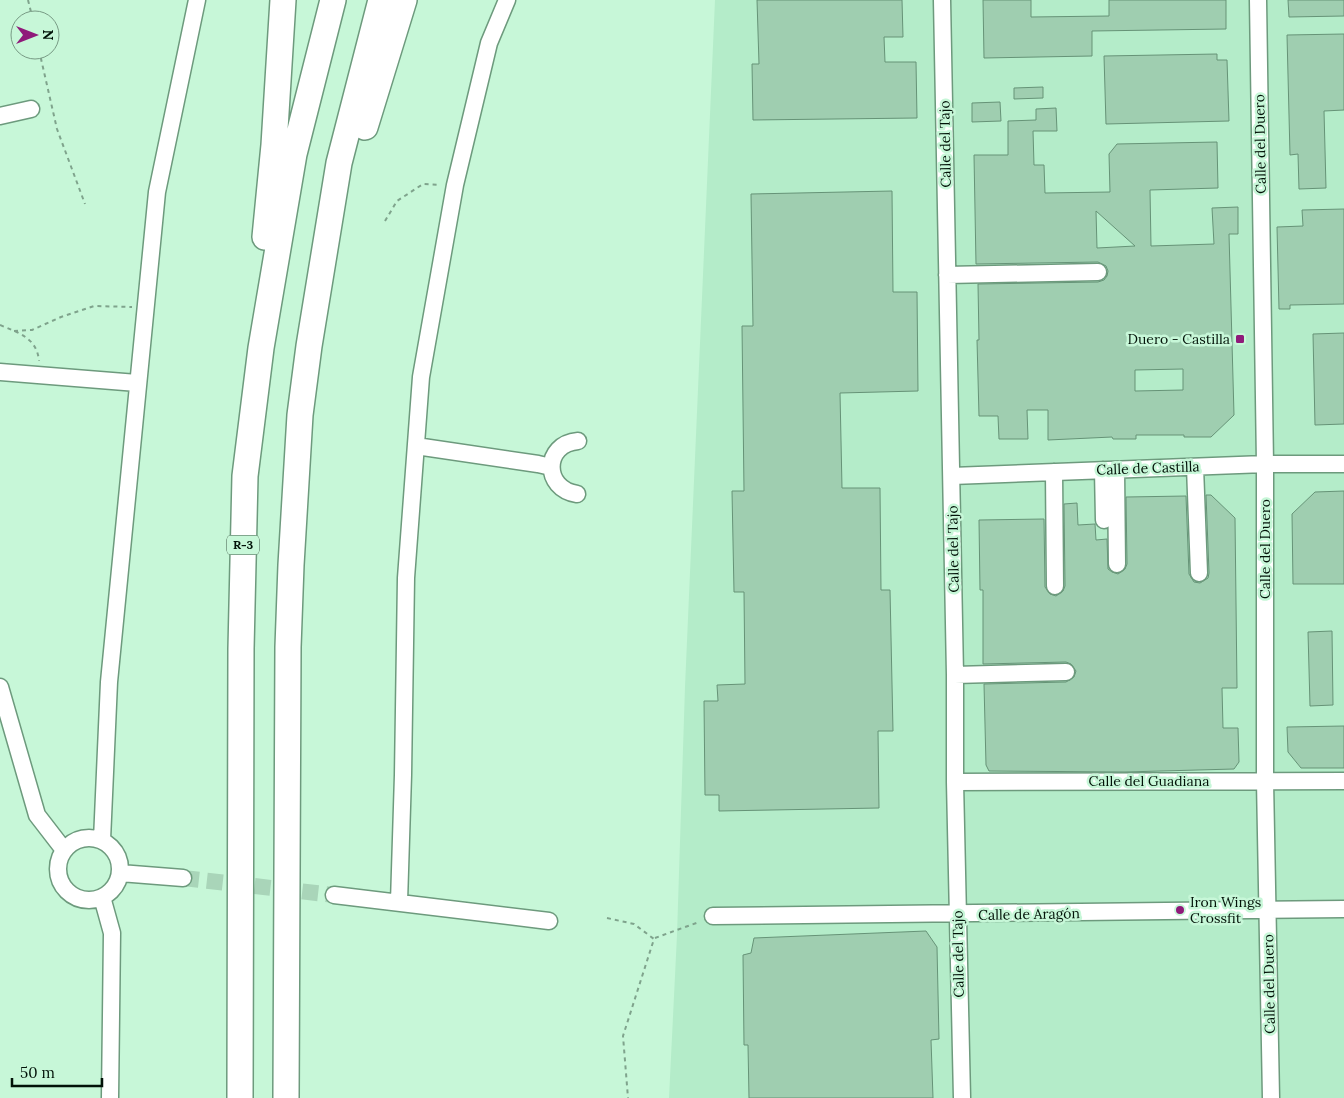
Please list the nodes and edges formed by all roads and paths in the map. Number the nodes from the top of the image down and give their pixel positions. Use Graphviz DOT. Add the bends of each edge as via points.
graph roads {
  1 [pos="196,0"];
  2 [pos="283,0"];
  3 [pos="333,0"];
  4 [pos="381,0"];
  5 [pos="404,0"];
  6 [pos="507,0"];
  7 [pos="942,0"];
  8 [pos="1258,0"];
  9 [pos="42,60"];
  10 [pos="31,109"];
  11 [pos="0,116"];
  12 [pos="455,185"];
  13 [pos="85,204"];
  14 [pos="385,221"];
  15 [pos="1098,272"];
  16 [pos="947,274"];
  17 [pos="145,308"];
  18 [pos="0,325"];
  19 [pos="14,331"];
  20 [pos="0,372"];
  21 [pos="41,375"];
  22 [pos="137,383"];
  23 [pos="578,441"];
  24 [pos="416,446"];
  25 [pos="1264,464"];
  26 [pos="1344,464"];
  27 [pos="1195,466"];
  28 [pos="551,467"];
  29 [pos="1110,470"];
  30 [pos="1054,472"];
  31 [pos="245,476"];
  32 [pos="952,476"];
  33 [pos="578,494"];
  34 [pos="1104,520"];
  35 [pos="1116,564"];
  36 [pos="291,565"];
  37 [pos="1199,573"];
  38 [pos="1056,586"];
  39 [pos="1066,672"];
  40 [pos="955,675"];
  41 [pos="0,687"];
  42 [pos="1265,781"];
  43 [pos="1344,781"];
  44 [pos="954,782"];
  45 [pos="102,840"];
  46 [pos="64,850"];
  47 [pos="120,873"];
  48 [pos="183,878"];
  49 [pos="334,894"];
  50 [pos="102,897"];
  51 [pos="399,902"];
  52 [pos="1344,909"];
  53 [pos="1267,910"];
  54 [pos="958,914"];
  55 [pos="713,916"];
  56 [pos="607,918"];
  57 [pos="549,922"];
  58 [pos="654,939"];
  59 [pos="110,1098"];
  60 [pos="240,1098"];
  61 [pos="286,1098"];
  62 [pos="628,1098"];
  63 [pos="962,1098"];
  64 [pos="1271,1098"];
  1 -- 17 [label="street" via="157,192"];
  2 -- 31 [label="highway" via="274,145"];
  3 -- 31 [label="highway, R-3" via="294,154"];
  4 -- 36 [label="highway" via="339,163 309,346 300,415"];
  5 -- 36 [label="highway" via="353,165 332,260"];
  6 -- 12 [label="street" via="489,43"];
  7 -- 16 [label="street, Calle del Tajo"];
  8 -- 25 [label="street, Calle del Duero"];
  9 -- 13 [label="path" via="57,129"];
  10 -- 11 [label="street"];
  12 -- 14 [label="path" via="423,184 397,200"];
  12 -- 24 [label="street" via="421,377"];
  15 -- 16 [label="street"];
  16 -- 32 [label="street, Calle del Tajo"];
  17 -- 19 [label="path" via="94,306 32,330"];
  17 -- 22 [label="street"];
  18 -- 19 [label="path"];
  19 -- 21 [label="path" via="32,343 39,358"];
  20 -- 21 [label="street"];
  21 -- 22 [label="street"];
  22 -- 45 [label="street" via="109,682"];
  23 -- 28 [label="street" via="561,447"];
  24 -- 28 [label="street"];
  24 -- 51 [label="street" via="406,578"];
  25 -- 26 [label="street, Calle de Castilla"];
  25 -- 27 [label="street, Calle de Castilla"];
  25 -- 42 [label="street, Calle del Duero"];
  27 -- 29 [label="street, Calle de Castilla"];
  27 -- 37 [label="street"];
  28 -- 33 [label="street" via="559,486"];
  29 -- 30 [label="street, Calle de Castilla"];
  29 -- 34 [label="street"];
  29 -- 35 [label="street"];
  30 -- 32 [label="street, Calle de Castilla"];
  30 -- 38 [label="street"];
  31 -- 60 [label="highway, R-3" via="241,649"];
  32 -- 40 [label="street, Calle del Tajo"];
  36 -- 61 [label="highway"];
  39 -- 40 [label="street"];
  40 -- 44 [label="street, Calle del Tajo"];
  41 -- 46 [label="street" via="37,815"];
  42 -- 43 [label="street, Calle del Guadiana"];
  42 -- 44 [label="street, Calle del Guadiana"];
  42 -- 53 [label="street, Calle del Duero"];
  44 -- 54 [label="street, Calle del Tajo"];
  45 -- 46 [label="street" via="81,838"];
  45 -- 47 [label="street" via="116,854"];
  46 -- 50 [label="street" via="57,871 64,888 79,898"];
  47 -- 48 [label="street"];
  47 -- 50 [label="street" via="115,886"];
  49 -- 51 [label="street"];
  50 -- 59 [label="street" via="112,933"];
  51 -- 57 [label="street"];
  52 -- 53 [label="street, Calle de Aragón"];
  53 -- 54 [label="street, Calle de Aragón"];
  53 -- 64 [label="street, Calle del Duero"];
  54 -- 55 [label="street, Calle de Aragón"];
  54 -- 63 [label="street, Calle del Tajo"];
  55 -- 58 [label="path"];
  56 -- 58 [label="path" via="634,924"];
  58 -- 62 [label="path" via="623,1036"];
}
